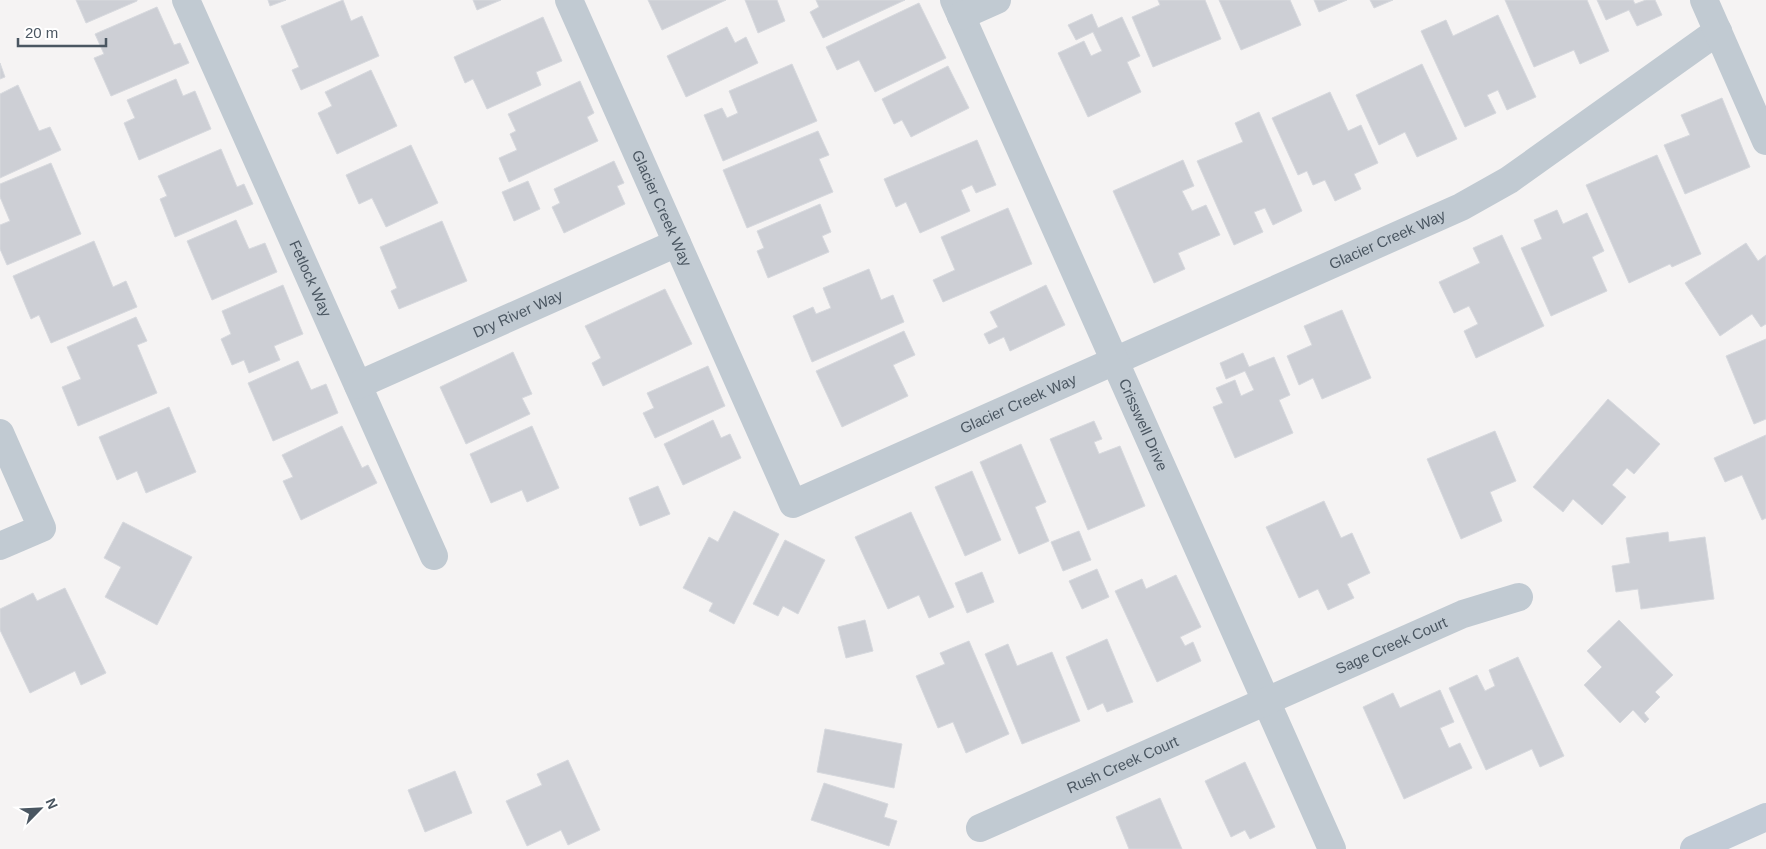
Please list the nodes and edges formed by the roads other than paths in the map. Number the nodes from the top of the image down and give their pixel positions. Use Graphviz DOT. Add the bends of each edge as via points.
graph roads {
  1 [pos="186,0"];
  2 [pos="569,0"];
  3 [pos="996,0"];
  4 [pos="1704,0"];
  5 [pos="958,8"];
  6 [pos="1718,31"];
  7 [pos="1766,141"];
  8 [pos="677,243"];
  9 [pos="1115,362"];
  10 [pos="358,385"];
  11 [pos="0,433"];
  12 [pos="0,546"];
  13 [pos="434,556"];
  14 [pos="1519,597"];
  15 [pos="1266,701"];
  16 [pos="1766,817"];
  17 [pos="980,828"];
  18 [pos="1332,849"];
  19 [pos="1694,849"];
  1 -- 10 [label="street, Fetlock Way"];
  2 -- 8 [label="street, Glacier Creek Way"];
  3 -- 5 [label="street"];
  4 -- 6 [label="street"];
  5 -- 9 [label="street, Crisswell Drive"];
  6 -- 7 [label="street"];
  6 -- 9 [label="street, Glacier Creek Way" via="1510,180 1461,207"];
  8 -- 9 [label="street, Glacier Creek Way" via="793,504"];
  8 -- 10 [label="street, Dry River Way"];
  9 -- 15 [label="street, Crisswell Drive"];
  10 -- 13 [label="street, Fetlock Way"];
  11 -- 12 [label="street" via="42,528"];
  14 -- 15 [label="street, Sage Creek Court" via="1463,614"];
  15 -- 17 [label="street, Rush Creek Court"];
  15 -- 18 [label="street, Crisswell Drive"];
  16 -- 19 [label="main road"];
}
